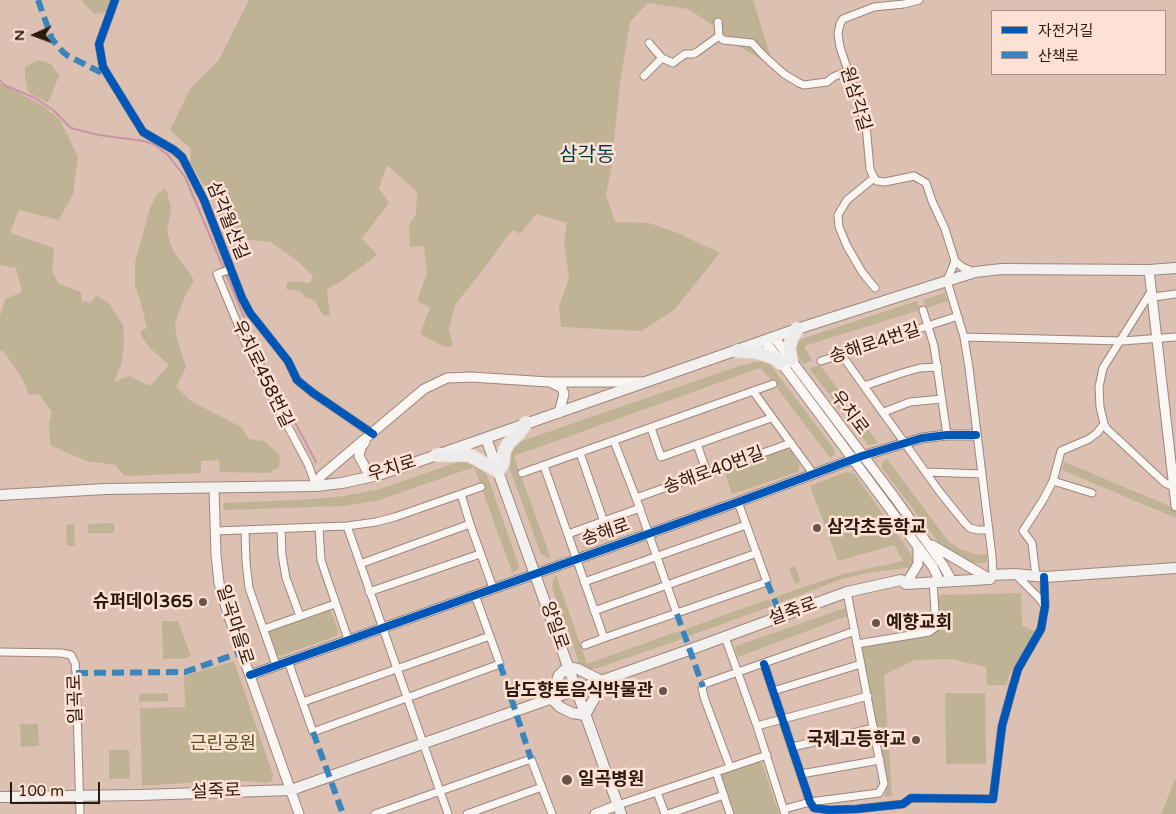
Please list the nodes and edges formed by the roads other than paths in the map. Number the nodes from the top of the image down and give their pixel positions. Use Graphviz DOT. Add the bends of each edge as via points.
graph roads {
  1 [pos="115,0"];
  2 [pos="918,0"];
  3 [pos="718,22"];
  4 [pos="719,36"];
  5 [pos="649,43"];
  6 [pos="662,58"];
  7 [pos="848,71"];
  8 [pos="644,76"];
  9 [pos="874,178"];
  10 [pos="955,261"];
  11 [pos="1176,268"];
  12 [pos="231,269"];
  13 [pos="1149,270"];
  14 [pos="975,272"];
  15 [pos="947,281"];
  16 [pos="875,288"];
  17 [pos="1152,294"];
  18 [pos="1176,294"];
  19 [pos="923,310"];
  20 [pos="958,316"];
  21 [pos="928,326"];
  22 [pos="797,329"];
  23 [pos="964,336"];
  24 [pos="1176,337"];
  25 [pos="1158,338"];
  26 [pos="770,339"];
  27 [pos="1122,341"];
  28 [pos="738,351"];
  29 [pos="841,354"];
  30 [pos="821,361"];
  31 [pos="786,362"];
  32 [pos="938,366"];
  33 [pos="549,382"];
  34 [pos="648,382"];
  35 [pos="773,384"];
  36 [pos="864,386"];
  37 [pos="753,392"];
  38 [pos="942,399"];
  39 [pos="884,412"];
  40 [pos="559,413"];
  41 [pos="771,418"];
  42 [pos="526,423"];
  43 [pos="1104,424"];
  44 [pos="651,428"];
  45 [pos="946,435"];
  46 [pos="976,435"];
  47 [pos="370,436"];
  48 [pos="486,438"];
  49 [pos="614,441"];
  50 [pos="904,442"];
  51 [pos="791,443"];
  52 [pos="697,444"];
  53 [pos="580,453"];
  54 [pos="437,456"];
  55 [pos="862,456"];
  56 [pos="853,459"];
  57 [pos="544,466"];
  58 [pos="498,471"];
  59 [pos="927,472"];
  60 [pos="522,473"];
  61 [pos="707,473"];
  62 [pos="982,474"];
  63 [pos="814,475"];
  64 [pos="374,476"];
  65 [pos="1053,480"];
  66 [pos="316,486"];
  67 [pos="481,487"];
  68 [pos="1174,487"];
  69 [pos="214,488"];
  70 [pos="1092,493"];
  71 [pos="461,494"];
  72 [pos="0,495"];
  73 [pos="636,498"];
  74 [pos="738,502"];
  75 [pos="1176,506"];
  76 [pos="640,508"];
  77 [pos="604,522"];
  78 [pos="470,524"];
  79 [pos="746,525"];
  80 [pos="347,526"];
  81 [pos="319,528"];
  82 [pos="281,529"];
  83 [pos="215,530"];
  84 [pos="245,530"];
  85 [pos="989,530"];
  86 [pos="568,534"];
  87 [pos="648,534"];
  88 [pos="925,539"];
  89 [pos="918,547"];
  90 [pos="757,553"];
  91 [pos="480,554"];
  92 [pos="656,557"];
  93 [pos="577,559"];
  94 [pos="360,564"];
  95 [pos="1176,568"];
  96 [pos="536,573"];
  97 [pos="1015,574"];
  98 [pos="992,577"];
  99 [pos="1040,577"];
  100 [pos="952,581"];
  101 [pos="584,582"];
  102 [pos="936,582"];
  103 [pos="906,584"];
  104 [pos="666,586"];
  105 [pos="493,588"];
  106 [pos="369,592"];
  107 [pos="847,592"];
  108 [pos="475,595"];
  109 [pos="335,604"];
  110 [pos="1045,606"];
  111 [pos="594,611"];
  112 [pos="677,614"];
  113 [pos="300,616"];
  114 [pos="382,627"];
  115 [pos="264,630"];
  116 [pos="855,631"];
  117 [pos="490,636"];
  118 [pos="725,637"];
  119 [pos="604,638"];
  120 [pos="348,639"];
  121 [pos="857,644"];
  122 [pos="585,645"];
  123 [pos="0,652"];
  124 [pos="288,661"];
  125 [pos="764,664"];
  126 [pos="861,664"];
  127 [pos="276,665"];
  128 [pos="568,667"];
  129 [pos="396,668"];
  130 [pos="738,673"];
  131 [pos="250,675"];
  132 [pos="600,680"];
  133 [pos="575,689"];
  134 [pos="773,691"];
  135 [pos="868,696"];
  136 [pos="408,698"];
  137 [pos="551,698"];
  138 [pos="303,702"];
  139 [pos="585,715"];
  140 [pos="782,719"];
  141 [pos="757,726"];
  142 [pos="874,728"];
  143 [pos="424,743"];
  144 [pos="792,747"];
  145 [pos="767,755"];
  146 [pos="880,760"];
  147 [pos="730,767"];
  148 [pos="716,772"];
  149 [pos="801,774"];
  150 [pos="542,787"];
  151 [pos="291,790"];
  152 [pos="441,791"];
  153 [pos="657,792"];
  154 [pos="80,795"];
  155 [pos="724,795"];
  156 [pos="0,796"];
  157 [pos="810,802"];
  158 [pos="619,810"];
  159 [pos="785,811"];
  160 [pos="80,814"];
  161 [pos="299,814"];
  162 [pos="375,814"];
  163 [pos="448,814"];
  164 [pos="467,814"];
  165 [pos="552,814"];
  166 [pos="594,814"];
  167 [pos="666,814"];
  168 [pos="730,814"];
  1 -- 12 [label="street, 삼각월산길" via="99,44 103,67 143,132 182,157 204,200"];
  2 -- 7 [label="street, 원삼각길" via="874,7 843,19 838,34"];
  3 -- 4 [label="street"];
  4 -- 6 [label="street" via="697,52 684,54 673,63"];
  4 -- 7 [label="street" via="723,40 752,43 784,74 804,85 827,82"];
  5 -- 6 [label="street"];
  6 -- 8 [label="street"];
  7 -- 9 [label="street, 원삼각길" via="866,124 870,169"];
  9 -- 10 [label="street" via="885,182 914,176 926,183"];
  9 -- 16 [label="street" via="847,200 838,216 847,246"];
  10 -- 14 [label="street"];
  10 -- 15 [label="street"];
  11 -- 13 [label="main road, 우치로"];
  12 -- 47 [label="street, 삼각월산길" via="250,313 279,348 297,380"];
  12 -- 66 [label="street, 우치로458번길" via="217,274 253,361 308,464"];
  13 -- 14 [label="main road, 우치로" via="1002,269"];
  13 -- 17 [label="street"];
  14 -- 15 [label="main road, 우치로"];
  15 -- 20 [label="street"];
  15 -- 22 [label="main road, 우치로"];
  17 -- 18 [label="street"];
  17 -- 25 [label="street"];
  17 -- 27 [label="street"];
  19 -- 21 [label="street, 송해로4번길"];
  20 -- 21 [label="street, 송해로4번길"];
  20 -- 23 [label="street"];
  21 -- 29 [label="street, 송해로4번길"];
  21 -- 32 [label="street, 송해로4번길"];
  22 -- 26 [label="main road, 우치로"];
  22 -- 31 [label="main road"];
  23 -- 27 [label="street"];
  23 -- 46 [label="street"];
  24 -- 25 [label="street"];
  25 -- 27 [label="street"];
  25 -- 68 [label="street"];
  26 -- 28 [label="main road, 우치로"];
  26 -- 31 [label="street, 우치로"];
  27 -- 43 [label="street" via="1100,377 1100,407"];
  28 -- 31 [label="main road" via="756,352"];
  28 -- 34 [label="main road, 우치로"];
  29 -- 30 [label="street, 송해로4번길"];
  29 -- 36 [label="street"];
  31 -- 55 [label="street, 우치로"];
  31 -- 56 [label="street, 우치로"];
  32 -- 36 [label="street, 송해로4번길" via="920,368"];
  32 -- 38 [label="street, 송해로4번길"];
  33 -- 34 [label="street"];
  33 -- 40 [label="street" via="562,388 564,394"];
  33 -- 47 [label="street" via="447,378 424,389"];
  34 -- 40 [label="main road, 우치로"];
  35 -- 37 [label="street"];
  36 -- 39 [label="street"];
  37 -- 41 [label="street"];
  37 -- 44 [label="street"];
  38 -- 39 [label="street" via="910,402"];
  38 -- 45 [label="street, 송해로4번길"];
  39 -- 50 [label="street"];
  40 -- 42 [label="main road, 우치로"];
  41 -- 51 [label="street"];
  41 -- 52 [label="street"];
  42 -- 48 [label="main road, 우치로"];
  42 -- 58 [label="main road" via="508,444"];
  43 -- 65 [label="street" via="1092,437 1061,451"];
  43 -- 68 [label="street" via="1156,476"];
  44 -- 49 [label="street"];
  44 -- 52 [label="street" via="661,456"];
  45 -- 46 [label="street, 송해로"];
  45 -- 50 [label="street, 송해로"];
  46 -- 62 [label="street"];
  47 -- 64 [label="street" via="359,456"];
  47 -- 66 [label="street" via="321,476"];
  48 -- 54 [label="main road, 우치로"];
  48 -- 58 [label="main road, 양일로"];
  49 -- 53 [label="street"];
  49 -- 73 [label="street"];
  50 -- 55 [label="street, 송해로"];
  50 -- 59 [label="street"];
  51 -- 61 [label="street, 송해로40번길"];
  51 -- 63 [label="street"];
  52 -- 61 [label="street"];
  53 -- 57 [label="street"];
  53 -- 77 [label="street"];
  54 -- 58 [label="main road" via="469,455"];
  54 -- 64 [label="main road, 우치로"];
  55 -- 56 [label="street, 송해로"];
  55 -- 88 [label="street, 우치로"];
  56 -- 63 [label="street, 송해로"];
  56 -- 89 [label="street, 우치로"];
  57 -- 60 [label="street"];
  57 -- 86 [label="street"];
  58 -- 96 [label="main road, 양일로"];
  59 -- 62 [label="street"];
  59 -- 85 [label="street" via="970,528"];
  61 -- 73 [label="street, 송해로40번길"];
  62 -- 85 [label="street"];
  63 -- 74 [label="street, 송해로"];
  64 -- 66 [label="main road, 우치로"];
  65 -- 70 [label="street"];
  65 -- 99 [label="street" via="1023,531 1032,542"];
  66 -- 69 [label="main road, 우치로"];
  67 -- 71 [label="street"];
  68 -- 75 [label="street"];
  69 -- 72 [label="main road, 우치로" via="105,489"];
  69 -- 83 [label="street, 일곡마을로"];
  71 -- 78 [label="street"];
  71 -- 80 [label="street" via="395,517"];
  73 -- 76 [label="street"];
  74 -- 79 [label="street"];
  74 -- 87 [label="street, 송해로"];
  76 -- 77 [label="street"];
  76 -- 87 [label="street"];
  77 -- 86 [label="street"];
  78 -- 91 [label="street"];
  78 -- 94 [label="street"];
  79 -- 90 [label="street"];
  79 -- 92 [label="street"];
  80 -- 81 [label="street"];
  80 -- 94 [label="street"];
  81 -- 82 [label="street"];
  81 -- 109 [label="street" via="321,560"];
  82 -- 84 [label="street"];
  82 -- 113 [label="street" via="285,570"];
  83 -- 84 [label="street"];
  83 -- 131 [label="street, 일곡마을로" via="219,583"];
  84 -- 115 [label="street" via="249,588"];
  85 -- 98 [label="street"];
  86 -- 93 [label="street"];
  87 -- 92 [label="street"];
  87 -- 93 [label="street, 송해로"];
  88 -- 98 [label="street" via="948,556"];
  88 -- 100 [label="street, 우치로"];
  89 -- 102 [label="street, 우치로" via="933,567"];
  89 -- 103 [label="street" via="918,564"];
  90 -- 104 [label="street"];
  90 -- 112 [label="street" via="768,582"];
  91 -- 105 [label="street"];
  91 -- 106 [label="street"];
  92 -- 101 [label="street"];
  92 -- 104 [label="street"];
  93 -- 96 [label="street, 송해로"];
  93 -- 101 [label="street"];
  94 -- 106 [label="street"];
  95 -- 99 [label="main road, 설죽로"];
  96 -- 105 [label="street, 송해로"];
  96 -- 128 [label="main road, 양일로"];
  97 -- 98 [label="main road, 설죽로"];
  97 -- 99 [label="main road, 설죽로"];
  97 -- 110 [label="street"];
  98 -- 100 [label="main road, 설죽로"];
  99 -- 110 [label="street"];
  100 -- 102 [label="main road, 설죽로"];
  101 -- 111 [label="street"];
  102 -- 103 [label="main road, 설죽로"];
  102 -- 121 [label="street" via="936,627 929,632"];
  103 -- 107 [label="main road, 설죽로" via="901,580"];
  104 -- 111 [label="street"];
  104 -- 112 [label="street"];
  105 -- 108 [label="street, 송해로"];
  106 -- 114 [label="street"];
  107 -- 116 [label="street"];
  107 -- 118 [label="main road, 설죽로"];
  108 -- 114 [label="street, 송해로"];
  108 -- 117 [label="street"];
  109 -- 113 [label="street"];
  109 -- 120 [label="street"];
  110 -- 157 [label="street" via="1041,628 1018,669 1006,710 993,799 911,798 903,804 829,810 814,808"];
  111 -- 119 [label="street"];
  112 -- 119 [label="street"];
  113 -- 115 [label="street"];
  114 -- 120 [label="street, 송해로"];
  114 -- 129 [label="street"];
  115 -- 127 [label="street"];
  116 -- 121 [label="street"];
  116 -- 125 [label="street"];
  117 -- 129 [label="street"];
  117 -- 136 [label="street" via="500,664"];
  118 -- 130 [label="street"];
  118 -- 132 [label="main road, 설죽로"];
  119 -- 122 [label="street"];
  120 -- 124 [label="street, 송해로"];
  121 -- 126 [label="street"];
  123 -- 154 [label="street, 일곡로" via="71,655 76,673"];
  124 -- 127 [label="street, 송해로"];
  124 -- 138 [label="street"];
  125 -- 130 [label="street"];
  125 -- 134 [label="street"];
  126 -- 134 [label="street"];
  126 -- 135 [label="street"];
  127 -- 131 [label="street, 송해로"];
  128 -- 132 [label="main road"];
  128 -- 133 [label="main road, 양일로"];
  128 -- 137 [label="main road" via="559,675"];
  129 -- 136 [label="street"];
  129 -- 138 [label="street"];
  130 -- 141 [label="street"];
  130 -- 147 [label="street" via="704,684 702,689"];
  131 -- 151 [label="street, 일곡마을로"];
  132 -- 133 [label="main road, 설죽로"];
  132 -- 139 [label="main road" via="599,690"];
  133 -- 137 [label="main road, 설죽로"];
  133 -- 139 [label="main road, 양일로"];
  134 -- 140 [label="street"];
  135 -- 140 [label="street"];
  135 -- 142 [label="street"];
  136 -- 138 [label="street" via="313,732"];
  136 -- 143 [label="street"];
  137 -- 139 [label="main road" via="560,707"];
  137 -- 143 [label="main road, 설죽로"];
  139 -- 158 [label="main road, 양일로"];
  140 -- 141 [label="street"];
  140 -- 144 [label="street"];
  141 -- 145 [label="street"];
  142 -- 144 [label="street"];
  142 -- 146 [label="street"];
  143 -- 151 [label="main road, 설죽로"];
  143 -- 152 [label="street"];
  144 -- 149 [label="street"];
  145 -- 147 [label="street"];
  145 -- 159 [label="street"];
  146 -- 149 [label="street"];
  146 -- 157 [label="street" via="884,784 879,793"];
  147 -- 148 [label="street"];
  148 -- 153 [label="street"];
  148 -- 155 [label="street"];
  149 -- 157 [label="street"];
  150 -- 152 [label="street" via="531,758"];
  150 -- 164 [label="street"];
  150 -- 165 [label="street"];
  151 -- 154 [label="main road, 설죽로"];
  151 -- 161 [label="street, 일곡마을로"];
  152 -- 162 [label="street"];
  152 -- 163 [label="street"];
  153 -- 158 [label="street"];
  153 -- 167 [label="street"];
  154 -- 156 [label="main road, 설죽로"];
  154 -- 160 [label="street, 일곡로"];
  155 -- 167 [label="street"];
  155 -- 168 [label="street"];
  157 -- 159 [label="street"];
  158 -- 166 [label="street"];
}
